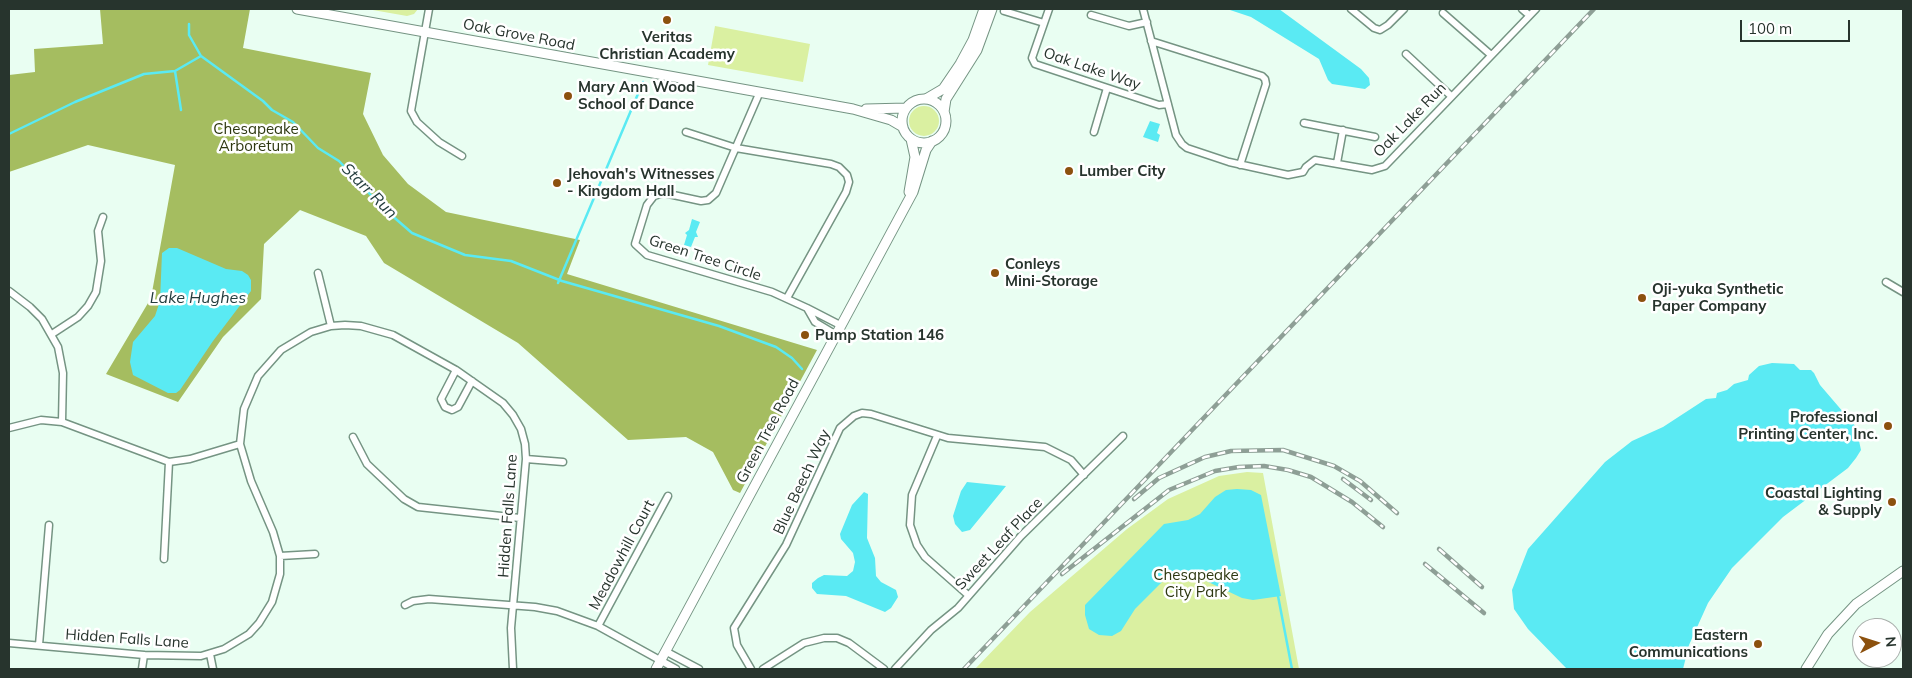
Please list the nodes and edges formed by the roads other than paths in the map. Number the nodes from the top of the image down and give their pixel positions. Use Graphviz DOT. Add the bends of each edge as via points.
graph roads {
  1 [pos="297,9"];
  2 [pos="429,9"];
  3 [pos="984,9"];
  4 [pos="992,9"];
  5 [pos="1049,9"];
  6 [pos="1143,9"];
  7 [pos="1351,9"];
  8 [pos="1404,9"];
  9 [pos="1522,9"];
  10 [pos="1536,9"];
  11 [pos="1004,11"];
  12 [pos="1443,13"];
  13 [pos="1091,15"];
  14 [pos="1529,16"];
  15 [pos="1147,22"];
  16 [pos="1044,23"];
  17 [pos="424,32"];
  18 [pos="1152,41"];
  19 [pos="1406,54"];
  20 [pos="1491,55"];
  21 [pos="1107,88"];
  22 [pos="759,94"];
  23 [pos="1451,96"];
  24 [pos="926,99"];
  25 [pos="1168,104"];
  26 [pos="906,108"];
  27 [pos="853,109"];
  28 [pos="944,113"];
  29 [pos="1304,122"];
  30 [pos="903,127"];
  31 [pos="1343,130"];
  32 [pos="686,132"];
  33 [pos="1094,132"];
  34 [pos="1375,136"];
  35 [pos="911,139"];
  36 [pos="932,141"];
  37 [pos="736,148"];
  38 [pos="462,156"];
  39 [pos="1337,163"];
  40 [pos="1240,165"];
  41 [pos="905,206"];
  42 [pos="103,218"];
  43 [pos="318,273"];
  44 [pos="1886,282"];
  45 [pos="9,291"];
  46 [pos="1903,292"];
  47 [pos="787,298"];
  48 [pos="331,326"];
  49 [pos="838,330"];
  50 [pos="52,334"];
  51 [pos="456,370"];
  52 [pos="472,381"];
  53 [pos="62,422"];
  54 [pos="9,428"];
  55 [pos="937,436"];
  56 [pos="1123,436"];
  57 [pos="353,437"];
  58 [pos="240,444"];
  59 [pos="526,459"];
  60 [pos="169,462"];
  61 [pos="563,462"];
  62 [pos="1084,474"];
  63 [pos="668,496"];
  64 [pos="520,518"];
  65 [pos="49,526"];
  66 [pos="315,554"];
  67 [pos="280,556"];
  68 [pos="164,559"];
  69 [pos="1903,571"];
  70 [pos="968,595"];
  71 [pos="405,605"];
  72 [pos="514,605"];
  73 [pos="598,626"];
  74 [pos="9,643"];
  75 [pos="39,645"];
  76 [pos="665,651"];
  77 [pos="210,654"];
  78 [pos="144,655"];
  79 [pos="658,665"];
  80 [pos="142,669"];
  81 [pos="213,669"];
  82 [pos="513,669"];
  83 [pos="676,669"];
  84 [pos="699,669"];
  85 [pos="751,669"];
  86 [pos="763,669"];
  87 [pos="884,669"];
  88 [pos="895,669"];
  89 [pos="1806,669"];
  1 -- 17 [label="street, Oak Grove Road"];
  2 -- 17 [label="street"];
  3 -- 24 [label="street" via="960,64 943,89"];
  4 -- 28 [label="street" via="977,50 946,99"];
  5 -- 16 [label="street, Oak Lake Way"];
  6 -- 15 [label="street, Oak Lake Run"];
  7 -- 8 [label="street" via="1380,30"];
  9 -- 14 [label="street"];
  10 -- 14 [label="street, Oak Lake Run"];
  11 -- 16 [label="street"];
  12 -- 20 [label="street"];
  13 -- 15 [label="street" via="1129,26"];
  14 -- 20 [label="street, Oak Lake Run"];
  15 -- 18 [label="street, Oak Lake Run"];
  16 -- 21 [label="street, Oak Lake Way" via="1033,63"];
  17 -- 22 [label="street, Oak Grove Road"];
  17 -- 38 [label="street" via="412,114 439,142"];
  18 -- 25 [label="street, Oak Lake Run"];
  18 -- 40 [label="street" via="1265,79"];
  19 -- 23 [label="street"];
  20 -- 23 [label="street, Oak Lake Run"];
  21 -- 25 [label="street, Oak Lake Way" via="1159,105"];
  21 -- 33 [label="street"];
  22 -- 27 [label="street, Oak Grove Road"];
  22 -- 37 [label="street, Green Tree Circle"];
  23 -- 39 [label="street, Oak Lake Run" via="1382,169"];
  24 -- 26 [label="street" via="916,100"];
  24 -- 28 [label="street" via="938,103"];
  25 -- 40 [label="street, Oak Lake Run" via="1176,135 1184,146"];
  26 -- 27 [label="street, Oak Grove Road"];
  26 -- 30 [label="street" via="902,116"];
  27 -- 30 [label="street, Oak Grove Road" via="891,120"];
  28 -- 36 [label="street" via="944,131"];
  29 -- 31 [label="street"];
  30 -- 35 [label="street"];
  31 -- 34 [label="street"];
  31 -- 39 [label="street"];
  32 -- 37 [label="street"];
  35 -- 36 [label="street" via="921,143"];
  35 -- 41 [label="street, Green Tree Road" via="916,157"];
  36 -- 41 [label="street, Green Tree Road" via="926,150 917,184"];
  37 -- 47 [label="street" via="832,164 847,175 846,192"];
  37 -- 47 [label="street, Green Tree Circle" via="712,198 701,201 664,193 654,196 647,205 635,244 647,255"];
  39 -- 40 [label="street, Oak Lake Run" via="1315,160 1303,172 1288,175"];
  41 -- 49 [label="street, Green Tree Road"];
  42 -- 50 [label="street" via="98,232 101,261 96,292 78,317"];
  43 -- 48 [label="street"];
  44 -- 46 [label="street"];
  45 -- 50 [label="street" via="30,307"];
  47 -- 49 [label="street, Green Tree Circle"];
  48 -- 51 [label="street, Hidden Falls Lane" via="361,326 384,332"];
  48 -- 58 [label="street, Hidden Falls Lane" via="296,340 268,362 249,392 240,426"];
  49 -- 76 [label="street, Green Tree Road"];
  50 -- 53 [label="street" via="58,346 63,373"];
  51 -- 52 [label="street, Hidden Falls Lane"];
  51 -- 52 [label="street" via="441,399 445,407 452,410 458,407"];
  52 -- 59 [label="street, Hidden Falls Lane" via="514,415 525,444"];
  53 -- 54 [label="street" via="41,420"];
  53 -- 60 [label="street"];
  55 -- 62 [label="street, Blue Beech Way" via="1045,447 1070,460"];
  55 -- 70 [label="street" via="912,495 910,525 925,557"];
  55 -- 85 [label="street, Blue Beech Way" via="862,413 840,428 786,545 734,628 737,645"];
  56 -- 62 [label="street, Sweet Leaf Place"];
  57 -- 64 [label="street" via="367,464 404,499 418,507"];
  58 -- 60 [label="street"];
  58 -- 67 [label="street, Hidden Falls Lane"];
  59 -- 61 [label="street"];
  59 -- 64 [label="street, Hidden Falls Lane"];
  60 -- 68 [label="street"];
  62 -- 70 [label="street, Sweet Leaf Place" via="1021,536"];
  63 -- 73 [label="street, Meadowhill Court"];
  64 -- 72 [label="street, Hidden Falls Lane"];
  65 -- 75 [label="street"];
  66 -- 67 [label="street"];
  67 -- 77 [label="street, Hidden Falls Lane" via="277,588 265,615 237,643"];
  69 -- 89 [label="street" via="1856,604 1828,634"];
  70 -- 88 [label="street, Sweet Leaf Place"];
  71 -- 72 [label="street" via="421,599"];
  72 -- 73 [label="street" via="557,612"];
  72 -- 82 [label="street, Hidden Falls Lane" via="511,628"];
  73 -- 79 [label="street"];
  74 -- 75 [label="street, Hidden Falls Lane"];
  75 -- 78 [label="street, Hidden Falls Lane"];
  76 -- 79 [label="street, Green Tree Road"];
  76 -- 84 [label="street"];
  77 -- 78 [label="street, Hidden Falls Lane"];
  77 -- 81 [label="street"];
  78 -- 80 [label="street"];
  79 -- 83 [label="street"];
  86 -- 87 [label="street" via="804,643 824,638 837,638 849,643"];
}
